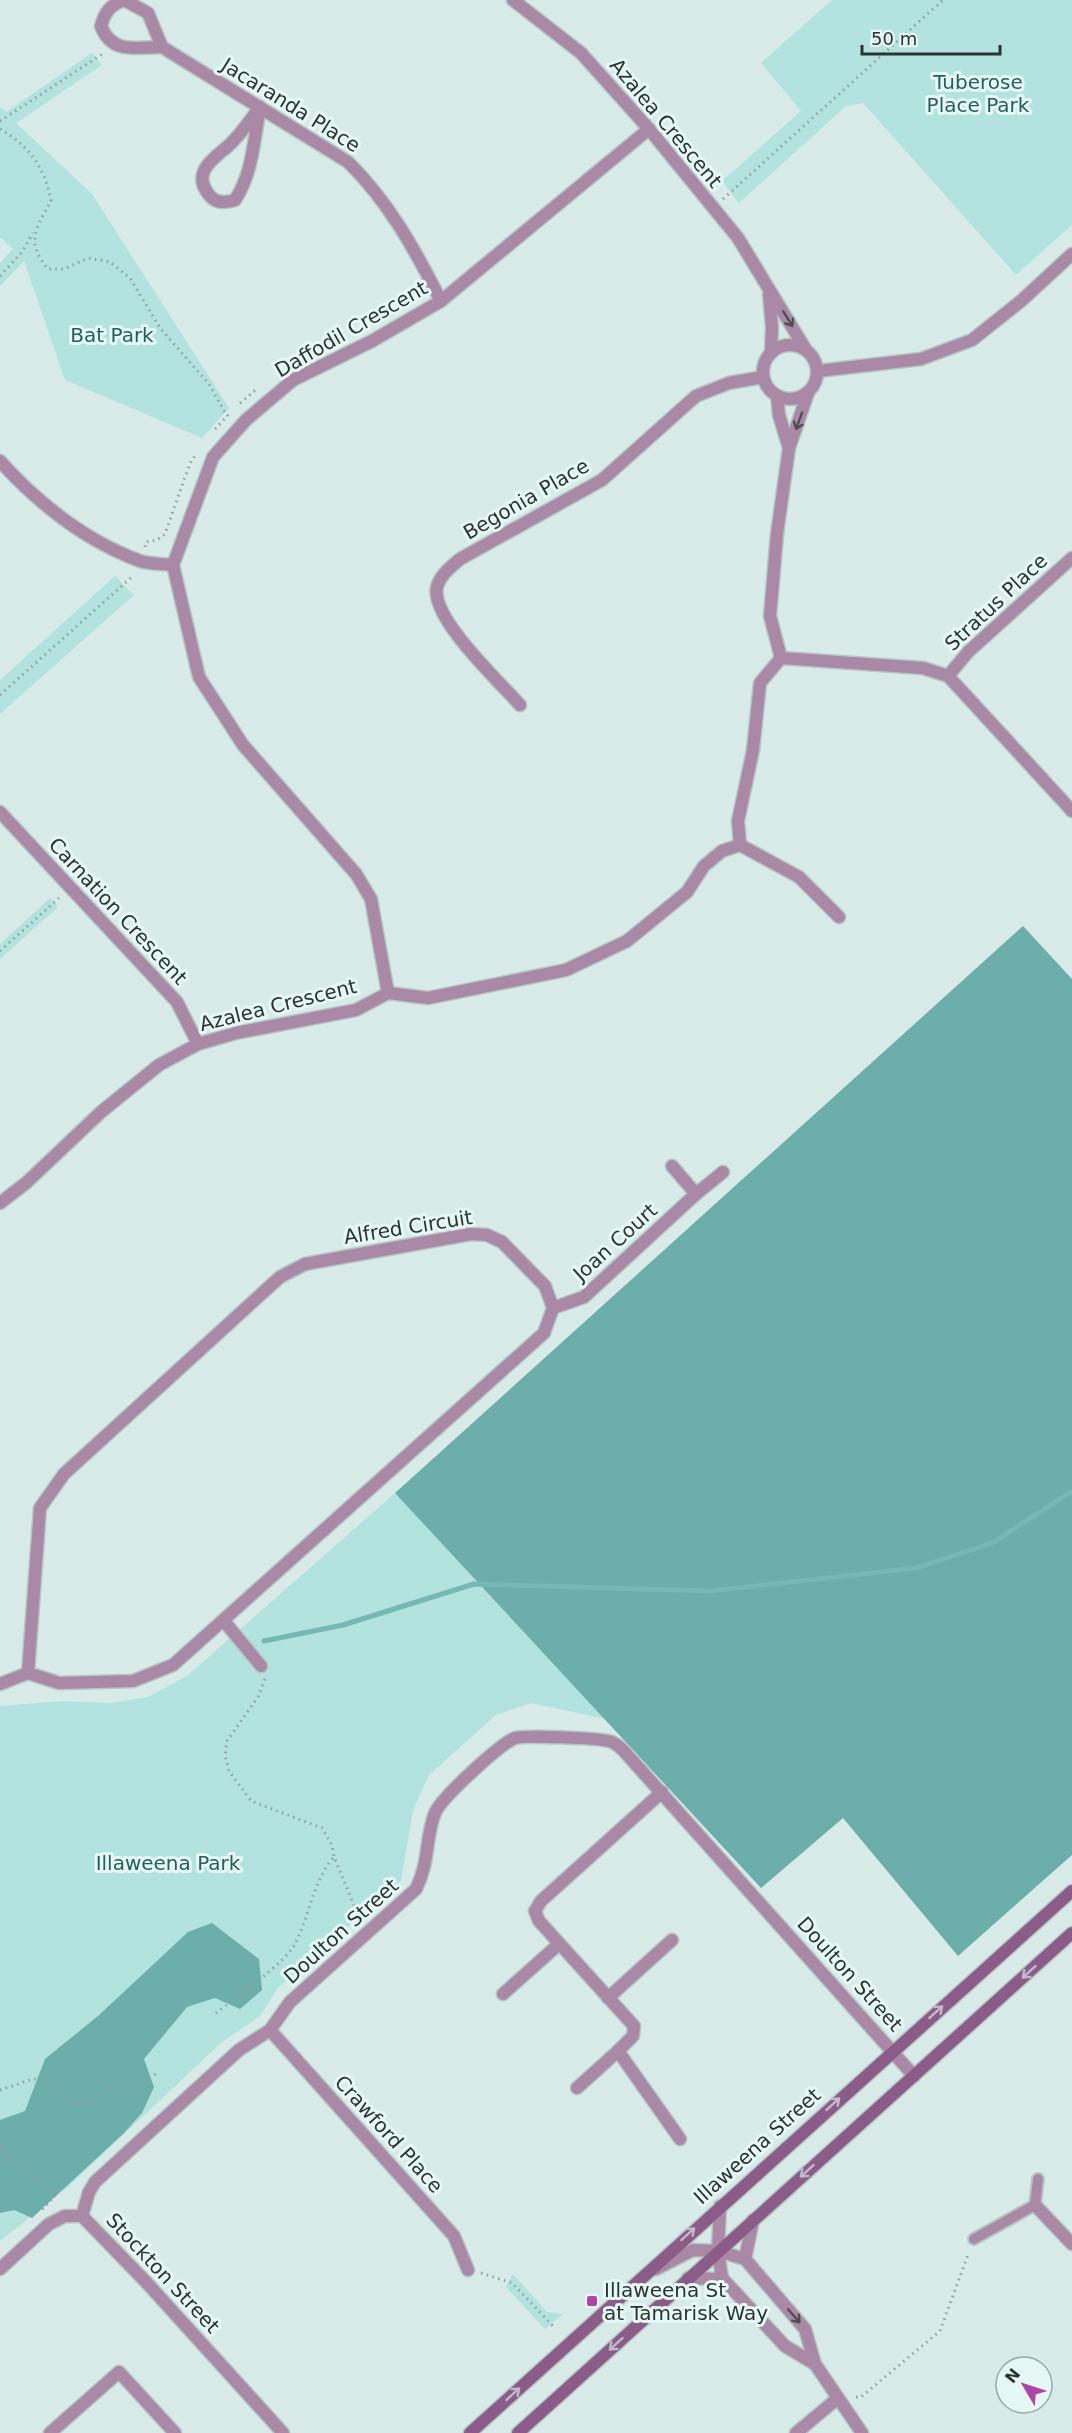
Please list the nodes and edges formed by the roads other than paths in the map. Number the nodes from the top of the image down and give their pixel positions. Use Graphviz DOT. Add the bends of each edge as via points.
graph roads {
  1 [pos="513,0"];
  2 [pos="162,47"];
  3 [pos="260,107"];
  4 [pos="649,129"];
  5 [pos="1072,254"];
  6 [pos="768,290"];
  7 [pos="441,301"];
  8 [pos="806,350"];
  9 [pos="771,353"];
  10 [pos="818,371"];
  11 [pos="763,377"];
  12 [pos="808,393"];
  13 [pos="777,396"];
  14 [pos="789,448"];
  15 [pos="0,461"];
  16 [pos="1072,558"];
  17 [pos="173,565"];
  18 [pos="781,658"];
  19 [pos="948,676"];
  20 [pos="520,705"];
  21 [pos="1072,811"];
  22 [pos="0,812"];
  23 [pos="740,845"];
  24 [pos="839,917"];
  25 [pos="388,993"];
  26 [pos="198,1044"];
  27 [pos="672,1166"];
  28 [pos="723,1172"];
  29 [pos="696,1194"];
  30 [pos="0,1203"];
  31 [pos="553,1308"];
  32 [pos="224,1621"];
  33 [pos="264,1669"];
  34 [pos="28,1673"];
  35 [pos="0,1684"];
  36 [pos="662,1792"];
  37 [pos="1072,1891"];
  38 [pos="1072,1933"];
  39 [pos="672,1941"];
  40 [pos="559,1944"];
  41 [pos="503,1994"];
  42 [pos="608,1998"];
  43 [pos="270,2030"];
  44 [pos="892,2050"];
  45 [pos="618,2051"];
  46 [pos="914,2076"];
  47 [pos="577,2088"];
  48 [pos="680,2139"];
  49 [pos="1038,2179"];
  50 [pos="1035,2205"];
  51 [pos="720,2206"];
  52 [pos="82,2216"];
  53 [pos="753,2220"];
  54 [pos="974,2239"];
  55 [pos="1072,2244"];
  56 [pos="718,2251"];
  57 [pos="745,2259"];
  58 [pos="0,2269"];
  59 [pos="468,2270"];
  60 [pos="643,2275"];
  61 [pos="688,2278"];
  62 [pos="723,2279"];
  63 [pos="814,2364"];
  64 [pos="838,2398"];
  65 [pos="50,2433"];
  66 [pos="175,2433"];
  67 [pos="283,2433"];
  68 [pos="470,2433"];
  69 [pos="518,2433"];
  70 [pos="796,2433"];
  71 [pos="862,2433"];
  1 -- 4 [label="street, Azalea Crescent" via="581,53"];
  2 -- 2 [label="street" via="148,13 124,0 111,5 100,26 116,46 130,50"];
  2 -- 3 [label="street, Jacaranda Place"];
  3 -- 3 [label="street" via="248,177 242,189 236,200 224,203 213,199 201,179 205,165 227,147"];
  3 -- 7 [label="street, Jacaranda Place" via="348,162 366,179 401,225"];
  4 -- 6 [label="street, Azalea Crescent" via="738,238"];
  4 -- 7 [label="street, Daffodil Crescent"];
  5 -- 10 [label="street" via="972,340 921,359"];
  6 -- 8 [label="street, Azalea Crescent, one-way"];
  6 -- 9 [label="street, Azalea Crescent"];
  7 -- 17 [label="street, Daffodil Crescent" via="293,380 246,420 213,457"];
  8 -- 9 [label="street" via="784,346"];
  8 -- 10 [label="street"];
  9 -- 11 [label="street"];
  10 -- 12 [label="street"];
  11 -- 13 [label="street"];
  11 -- 20 [label="street, Begonia Place" via="729,383 696,396 602,480 460,559 446,571 437,587 436,602 446,621"];
  12 -- 13 [label="street" via="793,400"];
  12 -- 14 [label="street, one-way"];
  13 -- 14 [label="street"];
  14 -- 18 [label="street" via="770,615"];
  15 -- 17 [label="street" via="28,492 80,530 141,561"];
  16 -- 19 [label="street, Stratus Place" via="968,652"];
  17 -- 25 [label="street" via="199,677 243,745 356,874 370,899"];
  18 -- 19 [label="street" via="923,668"];
  18 -- 23 [label="street" via="760,683 753,750 738,821"];
  19 -- 21 [label="street"];
  22 -- 26 [label="street, Carnation Crescent" via="177,1002"];
  23 -- 24 [label="street" via="799,877"];
  23 -- 25 [label="street" via="722,851 704,866 687,892 627,940 566,970 428,998"];
  25 -- 26 [label="street, Azalea Crescent" via="356,1010"];
  26 -- 30 [label="street, Azalea Crescent" via="151,1071"];
  27 -- 29 [label="street"];
  28 -- 29 [label="street, Joan Court"];
  29 -- 31 [label="street, Joan Court" via="584,1297"];
  31 -- 32 [label="street" via="544,1333"];
  31 -- 34 [label="street, Alfred Circuit" via="544,1286 502,1242 487,1235 471,1234 305,1264 280,1277 64,1474 40,1508"];
  32 -- 33 [label="street"];
  32 -- 34 [label="street" via="173,1665 133,1681 59,1683"];
  34 -- 35 [label="street"];
  36 -- 40 [label="street" via="541,1901 535,1911 538,1921"];
  36 -- 43 [label="street, Doulton Street" via="611,1742 517,1737 445,1798 435,1814 425,1871 416,1889 291,2002"];
  36 -- 44 [label="street, Doulton Street"];
  44 -- 37 [label="main road, Illaweena Street, one-way"];
  38 -- 46 [label="main road, one-way"];
  39 -- 42 [label="street"];
  40 -- 41 [label="street"];
  40 -- 42 [label="street"];
  42 -- 45 [label="street" via="634,2026 633,2036"];
  43 -- 52 [label="street, Doulton Street" via="239,2050 95,2182"];
  43 -- 59 [label="street, Crawford Place" via="454,2236"];
  44 -- 46 [label="street, Doulton Street"];
  51 -- 44 [label="main road, Illaweena Street, one-way"];
  45 -- 47 [label="street"];
  45 -- 48 [label="street"];
  46 -- 53 [label="main road, one-way"];
  49 -- 50 [label="lane"];
  50 -- 54 [label="lane"];
  50 -- 55 [label="street"];
  51 -- 56 [label="street"];
  60 -- 51 [label="main road, Illaweena Street, one-way"];
  52 -- 58 [label="street, Stockton Street" via="65,2216 50,2224"];
  52 -- 67 [label="street, Stockton Street"];
  53 -- 56 [label="main road"];
  53 -- 57 [label="street"];
  56 -- 57 [label="street"];
  56 -- 60 [label="street" via="693,2250"];
  56 -- 61 [label="main road"];
  56 -- 62 [label="street"];
  57 -- 63 [label="street, one-way" via="806,2329"];
  68 -- 60 [label="main road, Illaweena Street, one-way"];
  61 -- 62 [label="street"];
  61 -- 69 [label="main road, one-way"];
  62 -- 63 [label="street" via="785,2346"];
  63 -- 64 [label="street"];
  64 -- 70 [label="street"];
  64 -- 71 [label="street"];
  65 -- 66 [label="street" via="119,2372"];
}
